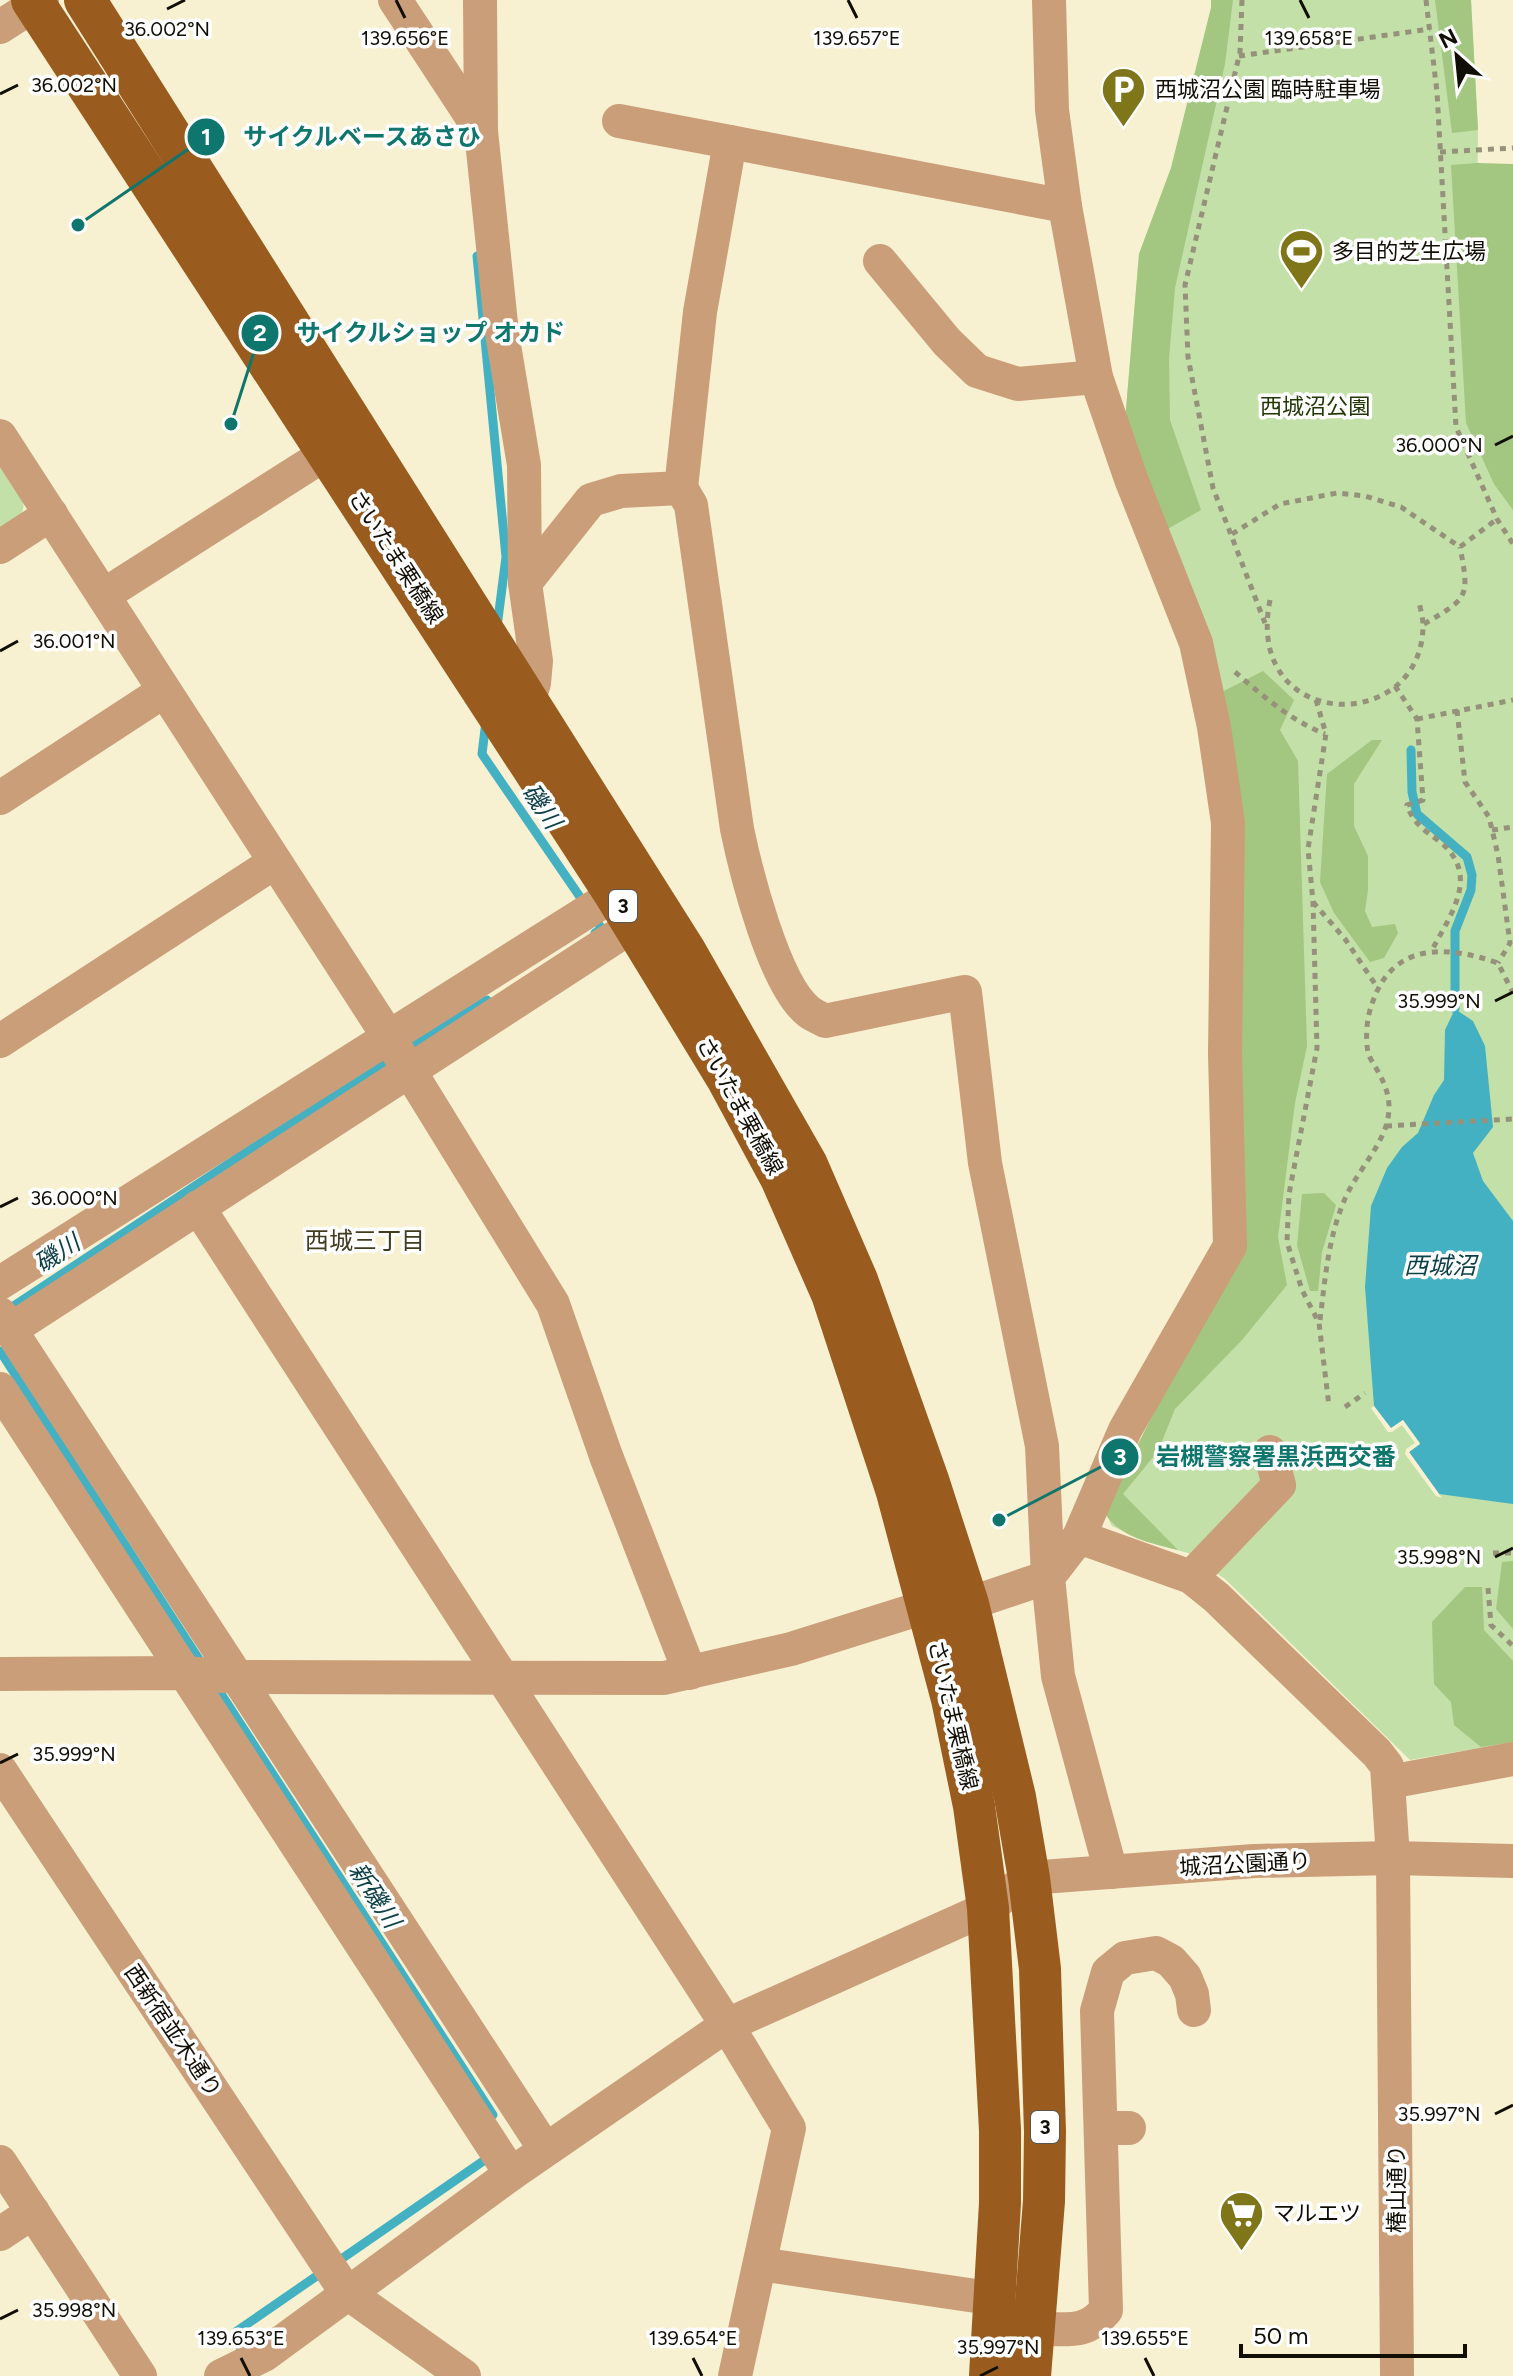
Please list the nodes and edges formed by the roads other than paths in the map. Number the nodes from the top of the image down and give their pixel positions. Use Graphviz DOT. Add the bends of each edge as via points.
graph roads {
  1 [pos="85,0"];
  2 [pos="395,0"];
  3 [pos="480,0"];
  4 [pos="1049,0"];
  5 [pos="36,2"];
  6 [pos="0,27"];
  7 [pos="619,121"];
  8 [pos="481,131"];
  9 [pos="730,142"];
  10 [pos="1065,206"];
  11 [pos="880,261"];
  12 [pos="1096,377"];
  13 [pos="0,436"];
  14 [pos="327,453"];
  15 [pos="681,488"];
  16 [pos="51,514"];
  17 [pos="0,547"];
  18 [pos="525,583"];
  19 [pos="104,595"];
  20 [pos="164,691"];
  21 [pos="528,703"];
  22 [pos="0,798"];
  23 [pos="275,862"];
  24 [pos="624,910"];
  25 [pos="388,1036"];
  26 [pos="0,1041"];
  27 [pos="409,1069"];
  28 [pos="198,1207"];
  29 [pos="0,1283"];
  30 [pos="5,1322"];
  31 [pos="0,1389"];
  32 [pos="1270,1452"];
  33 [pos="1079,1537"];
  34 [pos="1048,1577"];
  35 [pos="1191,1577"];
  36 [pos="948,1605"];
  37 [pos="184,1673"];
  38 [pos="690,1673"];
  39 [pos="0,1674"];
  40 [pos="238,1677"];
  41 [pos="501,1678"];
  42 [pos="1513,1759"];
  43 [pos="0,1770"];
  44 [pos="1389,1782"];
  45 [pos="1393,1858"];
  46 [pos="1513,1861"];
  47 [pos="1111,1872"];
  48 [pos="1029,1878"];
  49 [pos="988,1908"];
  50 [pos="1194,2010"];
  51 [pos="727,2025"];
  52 [pos="545,2149"];
  53 [pos="0,2162"];
  54 [pos="511,2174"];
  55 [pos="33,2212"];
  56 [pos="0,2234"];
  57 [pos="760,2264"];
  58 [pos="344,2288"];
  59 [pos="996,2299"];
  60 [pos="1034,2329"];
  61 [pos="268,2366"];
  62 [pos="226,2375"];
  63 [pos="140,2376"];
  64 [pos="464,2376"];
  65 [pos="735,2376"];
  66 [pos="990,2376"];
  67 [pos="1030,2376"];
  68 [pos="1397,2376"];
  1 -- 21 [label="main road, さいたま栗橋線 / 3"];
  2 -- 8 [label="street"];
  3 -- 8 [label="street"];
  4 -- 10 [label="street" via="1052,110"];
  5 -- 6 [label="street"];
  5 -- 14 [label="main road, さいたま栗橋線 / 3"];
  7 -- 9 [label="street"];
  8 -- 18 [label="street" via="502,333 524,465"];
  9 -- 10 [label="street"];
  9 -- 15 [label="street" via="700,312"];
  10 -- 12 [label="street"];
  11 -- 12 [label="street" via="977,371 1018,384"];
  12 -- 33 [label="street" via="1196,643 1214,727 1228,823 1225,1054 1230,1246 1125,1430"];
  13 -- 16 [label="street"];
  14 -- 19 [label="street"];
  14 -- 24 [label="main road, さいたま栗橋線 / 3"];
  15 -- 18 [label="street" via="621,491 591,500"];
  15 -- 34 [label="street" via="691,505 745,865 794,996 825,1021 965,992 985,1163 1042,1446"];
  16 -- 17 [label="street"];
  16 -- 19 [label="street"];
  18 -- 21 [label="street" via="536,661"];
  19 -- 20 [label="street"];
  20 -- 22 [label="street"];
  20 -- 23 [label="street"];
  21 -- 36 [label="main road, さいたま栗橋線 / 3" via="685,951 807,1165 862,1294 928,1480"];
  23 -- 25 [label="street"];
  23 -- 26 [label="street"];
  24 -- 25 [label="street"];
  24 -- 27 [label="street"];
  24 -- 36 [label="main road, さいたま栗橋線 / 3" via="781,1178 832,1294 897,1492"];
  25 -- 27 [label="street"];
  25 -- 29 [label="street"];
  27 -- 28 [label="street"];
  27 -- 38 [label="street" via="553,1304"];
  28 -- 30 [label="street"];
  28 -- 41 [label="street"];
  30 -- 40 [label="street"];
  31 -- 37 [label="street"];
  32 -- 35 [label="street" via="1279,1485"];
  33 -- 34 [label="street"];
  33 -- 35 [label="street"];
  34 -- 36 [label="street"];
  34 -- 47 [label="street" via="1058,1676"];
  35 -- 44 [label="street" via="1377,1753 1387,1766"];
  36 -- 38 [label="street"];
  36 -- 48 [label="main road, さいたま栗橋線 / 3" via="1015,1797"];
  36 -- 49 [label="main road, さいたま栗橋線 / 3" via="952,1699"];
  37 -- 39 [label="street"];
  37 -- 40 [label="street"];
  37 -- 54 [label="street"];
  38 -- 41 [label="street" via="664,1678"];
  40 -- 41 [label="street"];
  40 -- 52 [label="street"];
  41 -- 51 [label="street"];
  42 -- 44 [label="street"];
  43 -- 58 [label="street, 西新宿並木通り"];
  44 -- 45 [label="street, 椿山通り"];
  45 -- 46 [label="street, 城沼公園通り"];
  45 -- 47 [label="street, 城沼公園通り"];
  45 -- 68 [label="street, 椿山通り"];
  47 -- 48 [label="street, 城沼公園通り"];
  48 -- 49 [label="street"];
  48 -- 60 [label="main road, さいたま栗橋線 / 3" via="1040,1969 1045,2132"];
  49 -- 51 [label="street"];
  49 -- 59 [label="main road, さいたま栗橋線 / 3" via="1000,2130"];
  50 -- 60 [label="street" via="1185,1977 1156,1953 1125,1958 1108,1972 1097,2011 1115,2128 1106,2310 1085,2328"];
  51 -- 52 [label="street"];
  51 -- 57 [label="street" via="789,2128"];
  52 -- 54 [label="street"];
  53 -- 55 [label="street"];
  54 -- 58 [label="street"];
  55 -- 56 [label="street"];
  55 -- 63 [label="street"];
  57 -- 59 [label="street"];
  57 -- 65 [label="street"];
  58 -- 61 [label="street"];
  58 -- 64 [label="street"];
  59 -- 66 [label="main road, さいたま栗橋線 / 3"];
  60 -- 67 [label="main road, さいたま栗橋線 / 3"];
  61 -- 62 [label="street"];
}
